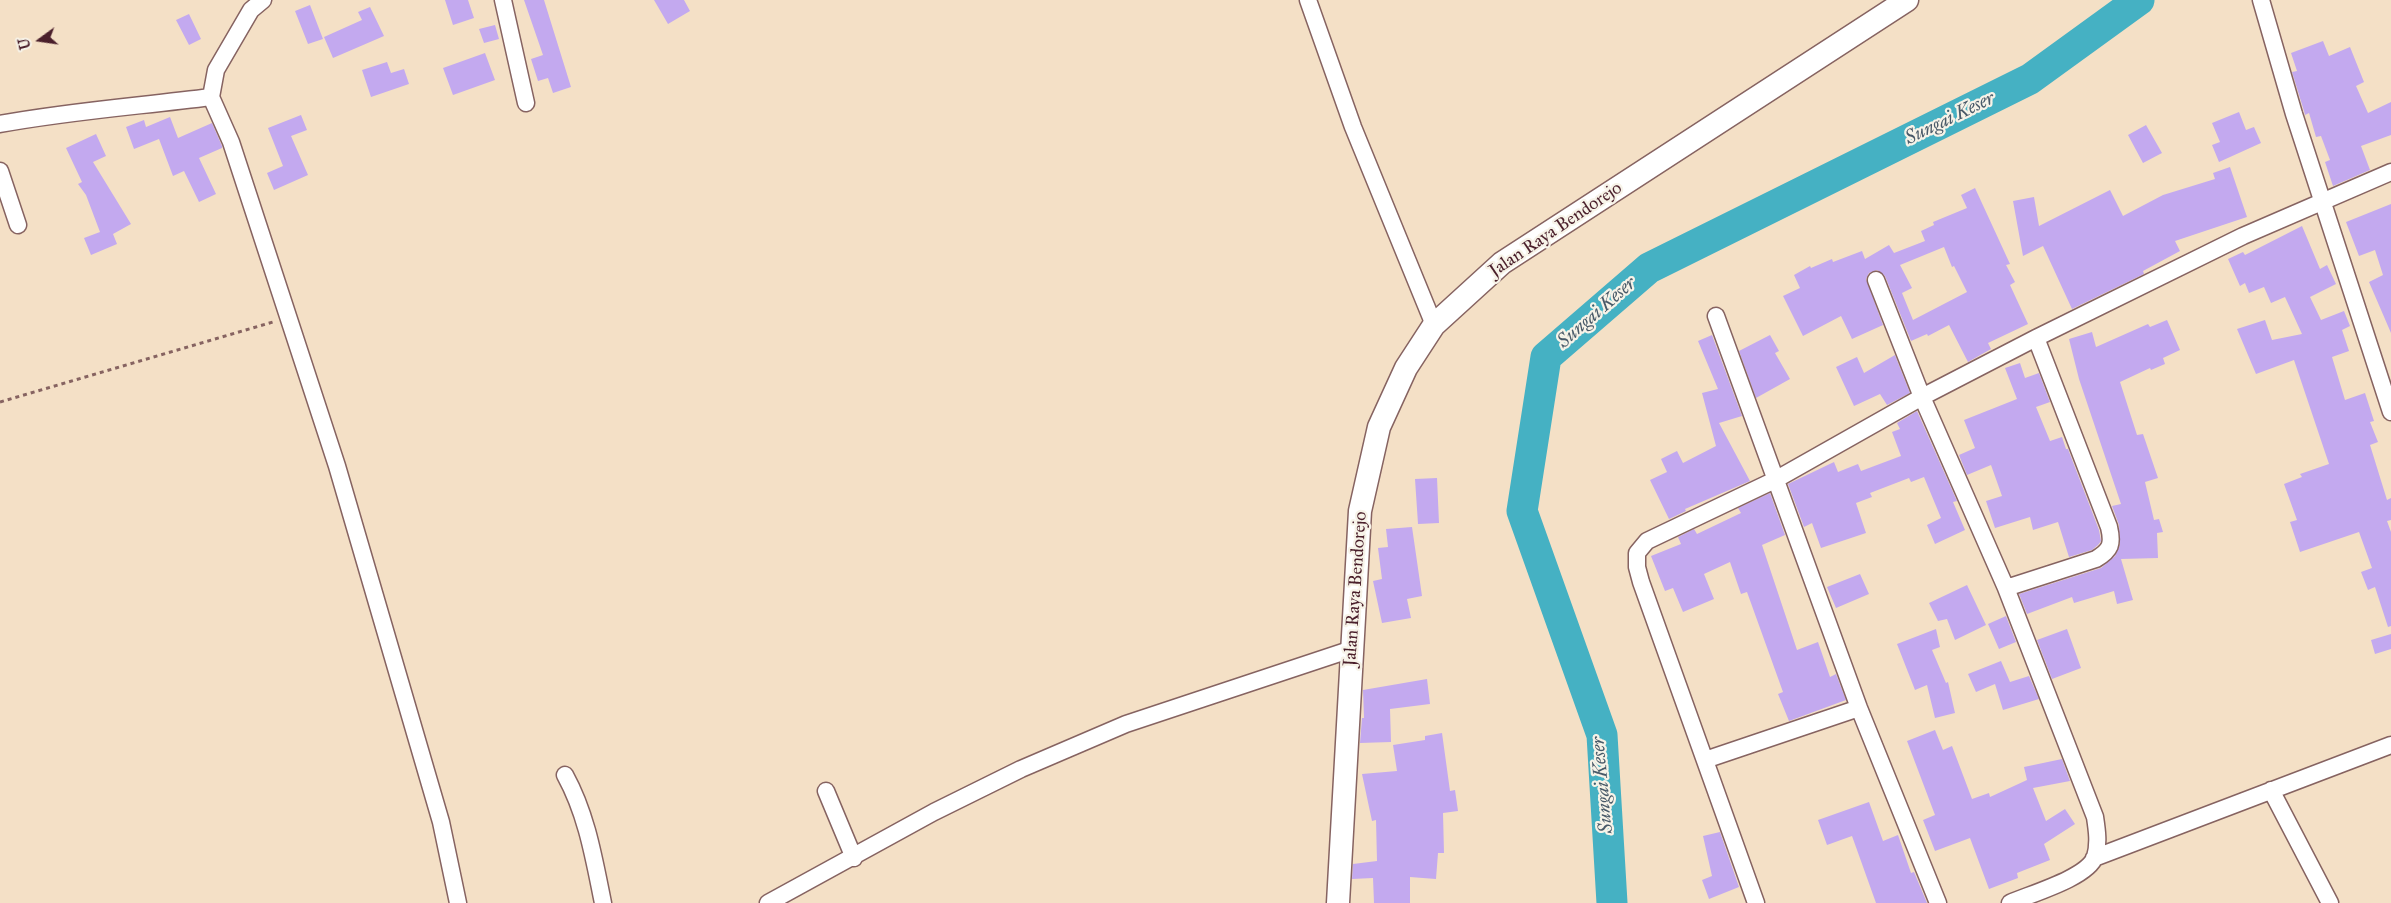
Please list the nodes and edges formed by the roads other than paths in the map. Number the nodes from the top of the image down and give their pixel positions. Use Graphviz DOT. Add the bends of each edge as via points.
graph roads {
  1 [pos="503,0"];
  2 [pos="1308,0"];
  3 [pos="1907,0"];
  4 [pos="2261,0"];
  5 [pos="253,3"];
  6 [pos="211,97"];
  7 [pos="526,103"];
  8 [pos="0,124"];
  9 [pos="0,171"];
  10 [pos="2391,172"];
  11 [pos="2322,201"];
  12 [pos="18,225"];
  13 [pos="1876,280"];
  14 [pos="1716,316"];
  15 [pos="1434,325"];
  16 [pos="2036,338"];
  17 [pos="1922,397"];
  18 [pos="2391,412"];
  19 [pos="1775,480"];
  20 [pos="2006,588"];
  21 [pos="1352,649"];
  22 [pos="1859,708"];
  23 [pos="2391,745"];
  24 [pos="1705,760"];
  25 [pos="565,775"];
  26 [pos="2272,790"];
  27 [pos="826,791"];
  28 [pos="854,858"];
  29 [pos="2094,858"];
  30 [pos="458,903"];
  31 [pos="604,903"];
  32 [pos="768,903"];
  33 [pos="1338,903"];
  34 [pos="1756,903"];
  35 [pos="1938,903"];
  36 [pos="2010,903"];
  37 [pos="2330,903"];
  1 -- 7 [label="street"];
  2 -- 15 [label="street" via="1352,128"];
  3 -- 15 [label="main road, Jalan Raya Bendorejo" via="1502,262"];
  4 -- 11 [label="street"];
  5 -- 6 [label="street" via="216,70"];
  6 -- 8 [label="street" via="50,115"];
  6 -- 30 [label="street" via="231,142 337,466 441,822"];
  9 -- 12 [label="street"];
  10 -- 11 [label="street"];
  11 -- 16 [label="street" via="2243,236"];
  11 -- 18 [label="street"];
  13 -- 17 [label="street"];
  14 -- 19 [label="street"];
  15 -- 21 [label="main road, Jalan Raya Bendorejo" via="1406,368 1379,427 1360,510"];
  16 -- 17 [label="street"];
  16 -- 20 [label="street" via="2112,542 2107,552 2096,559"];
  17 -- 19 [label="street"];
  17 -- 20 [label="street"];
  19 -- 22 [label="street"];
  19 -- 24 [label="street" via="1648,541 1637,553 1641,582"];
  20 -- 29 [label="street" via="2095,818 2098,839"];
  21 -- 28 [label="street" via="1126,724 934,812"];
  21 -- 33 [label="main road, Jalan Raya Bendorejo"];
  22 -- 24 [label="street"];
  22 -- 35 [label="street"];
  23 -- 26 [label="street"];
  24 -- 34 [label="street"];
  25 -- 31 [label="street" via="578,797 585,818"];
  26 -- 29 [label="street"];
  26 -- 37 [label="street"];
  27 -- 28 [label="street"];
  28 -- 32 [label="street"];
  29 -- 36 [label="street" via="2079,874"];
}
